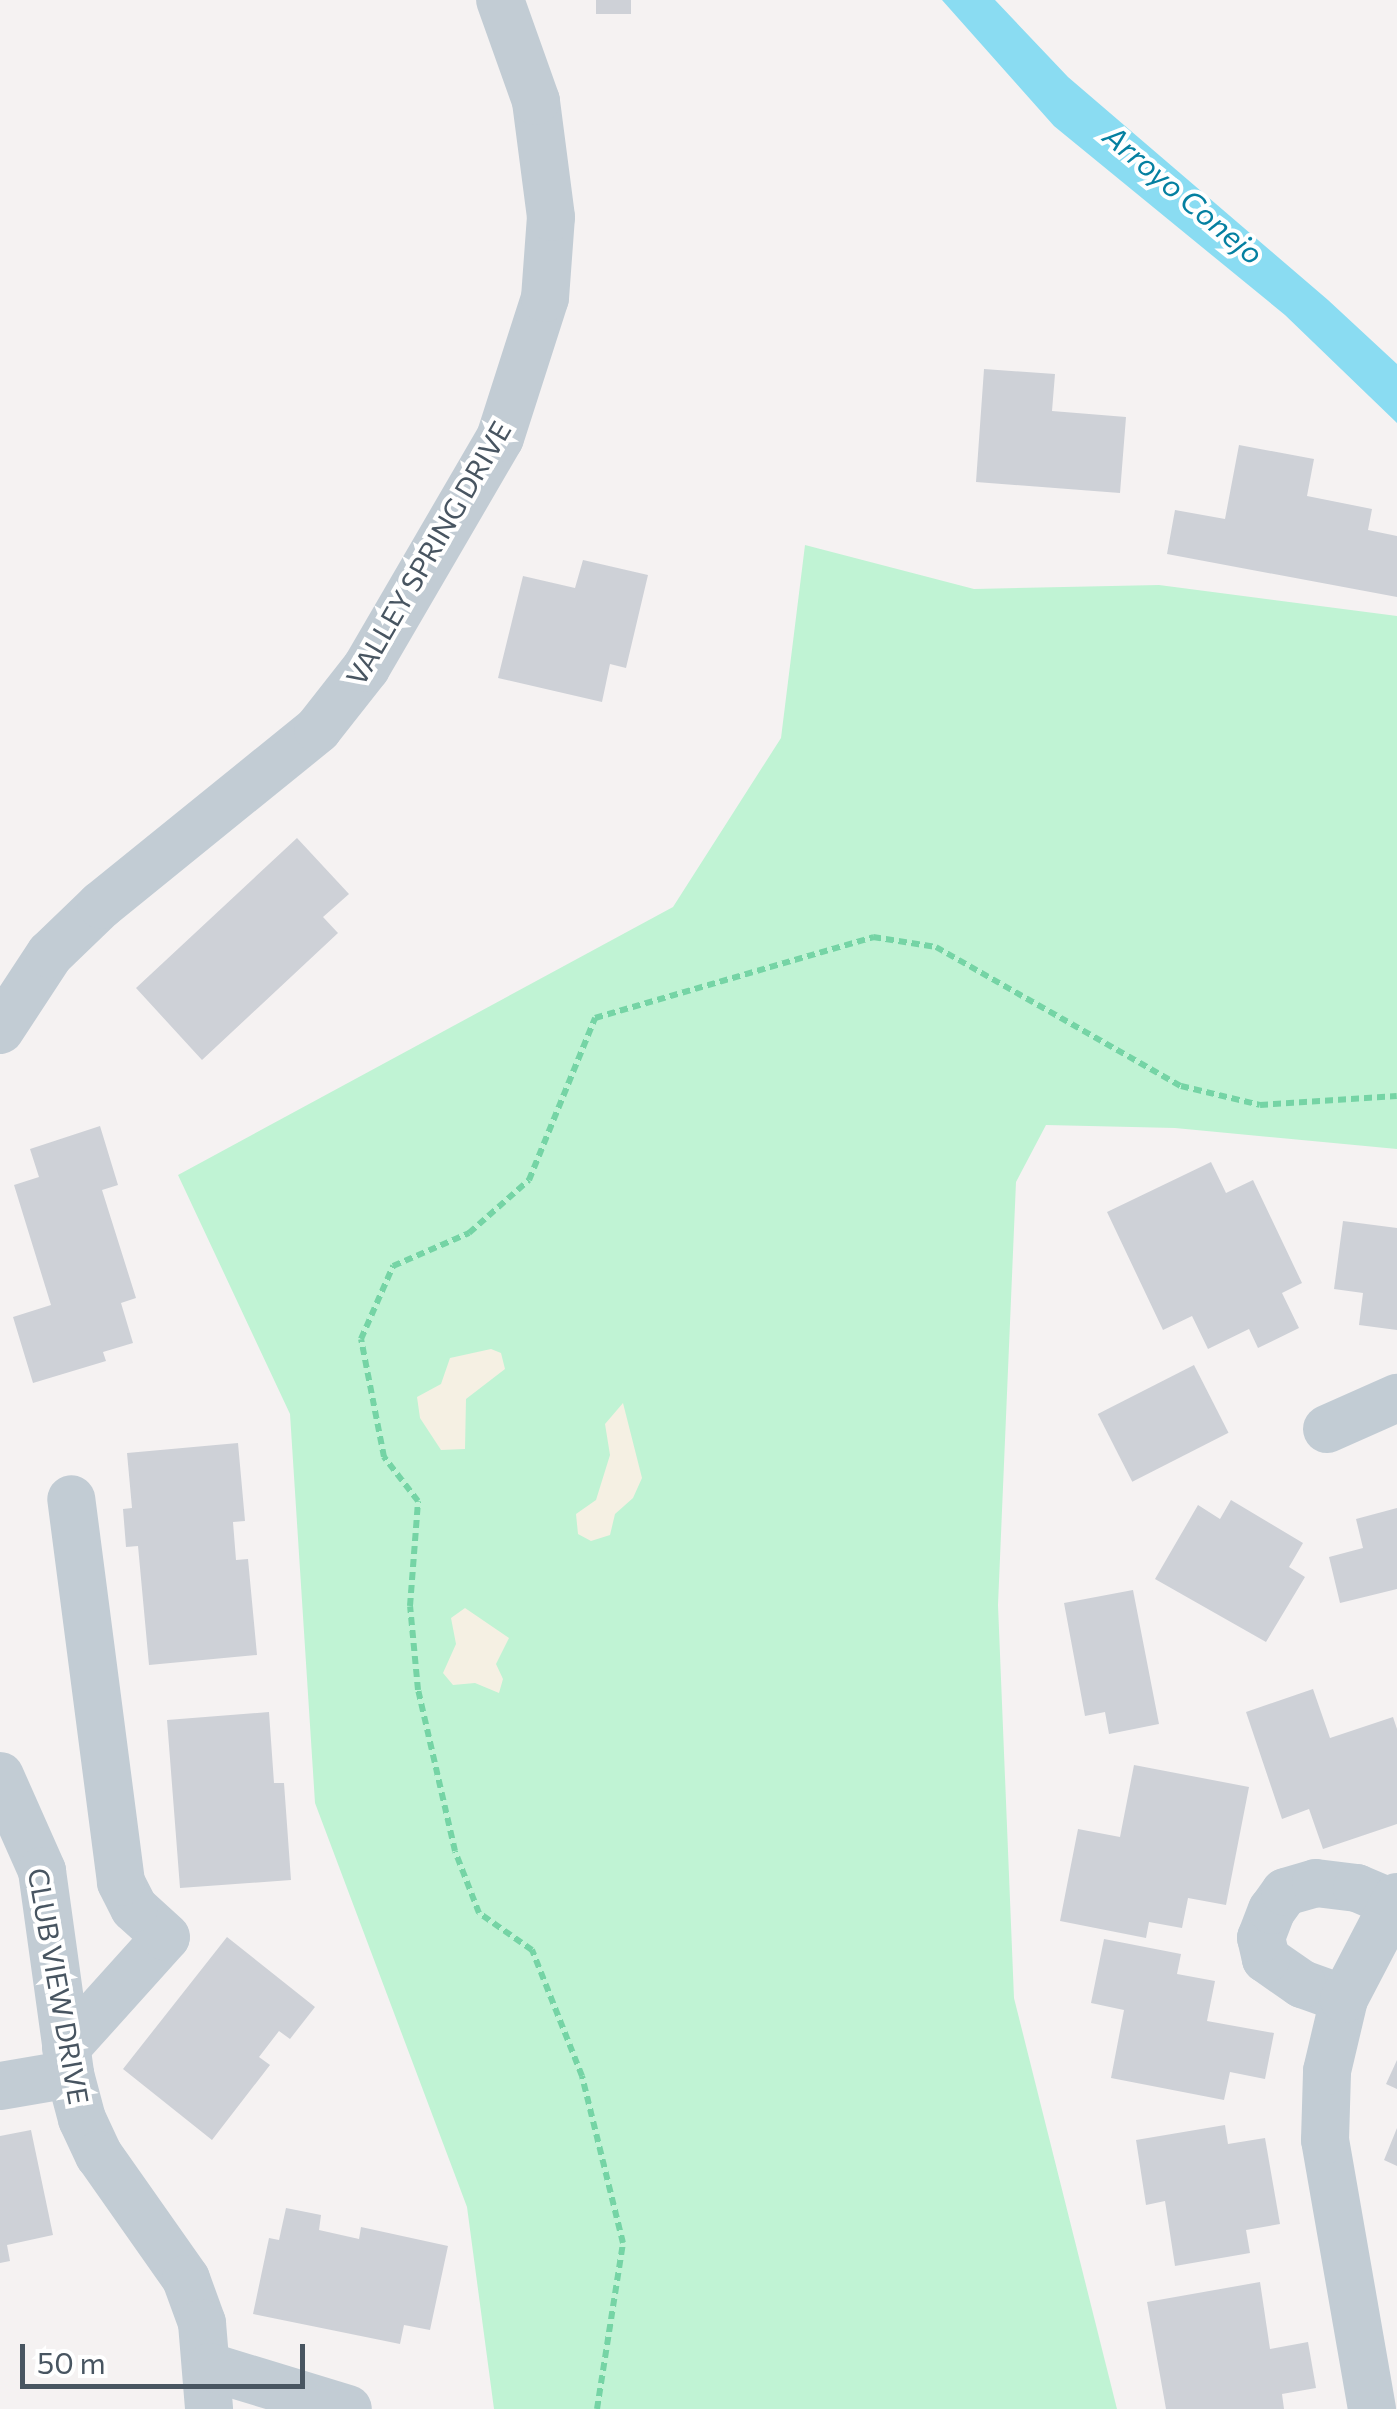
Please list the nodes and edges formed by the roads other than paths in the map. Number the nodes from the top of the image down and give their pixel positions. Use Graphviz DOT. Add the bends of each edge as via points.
graph roads {
  1 [pos="500,0"];
  2 [pos="0,1030"];
  3 [pos="1397,1398"];
  4 [pos="1327,1429"];
  5 [pos="70,1499"];
  6 [pos="0,1776"];
  7 [pos="1395,1900"];
  8 [pos="1344,1999"];
  9 [pos="68,2061"];
  10 [pos="0,2086"];
  11 [pos="209,2388"];
  12 [pos="348,2409"];
  13 [pos="1372,2409"];
  1 -- 2 [label="street, VALLEY SPRING DRIVE" via="536,101 550,218 545,298 500,438 366,668 318,729 101,905 50,954"];
  3 -- 4 [label="street"];
  5 -- 9 [label="street" via="121,1882 134,1908 166,1937"];
  6 -- 9 [label="street, CLUB VIEW DRIVE" via="42,1871"];
  7 -- 8 [label="street"];
  7 -- 8 [label="street" via="1316,1884 1284,1892 1272,1910 1261,1938 1266,1959 1302,1984"];
  8 -- 13 [label="street" via="1327,2070 1325,2140"];
  9 -- 10 [label="street"];
  9 -- 11 [label="street, CLUB VIEW DRIVE" via="99,2155 186,2279"];
  11 -- 12 [label="street"];
}
